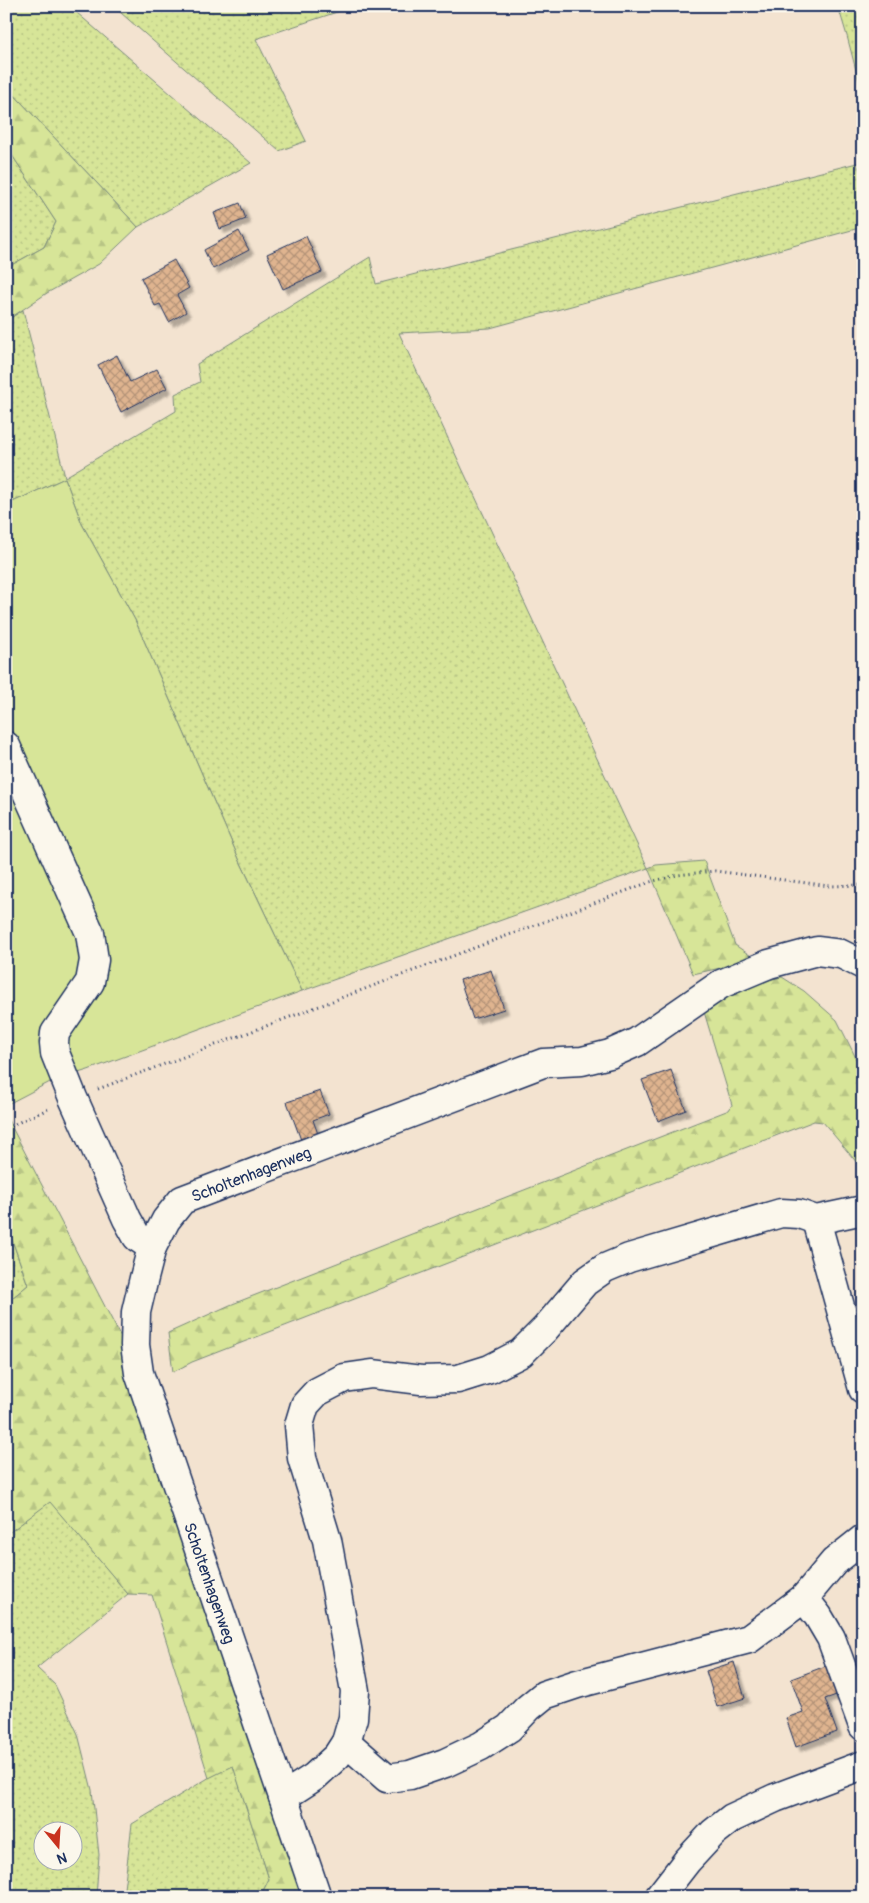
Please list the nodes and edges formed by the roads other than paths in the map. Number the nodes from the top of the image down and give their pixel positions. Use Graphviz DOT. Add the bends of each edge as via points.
graph roads {
  1 [pos="6,746"];
  2 [pos="863,965"];
  3 [pos="863,1210"];
  4 [pos="816,1220"];
  5 [pos="152,1247"];
  6 [pos="863,1389"];
  7 [pos="863,1539"];
  8 [pos="804,1598"];
  9 [pos="863,1726"];
  10 [pos="346,1742"];
  11 [pos="863,1765"];
  12 [pos="283,1797"];
  13 [pos="317,1897"];
  14 [pos="659,1897"];
  1 -- 5 [label="lane" via="90,933 94,960 90,982 55,1033 55,1053 130,1225 137,1237"];
  2 -- 5 [label="lane, Scholtenhagenweg" via="841,954 817,951 769,964 721,984 637,1042 610,1054 582,1061 543,1063 182,1200 166,1220"];
  3 -- 4 [label="lane"];
  4 -- 6 [label="lane"];
  4 -- 10 [label="lane" via="799,1214 781,1213 628,1258 605,1268 585,1282 521,1352 490,1369 458,1378 421,1380 372,1374 344,1378 317,1392 305,1405 299,1425 302,1458 326,1540 355,1691 353,1718"];
  5 -- 12 [label="lane, Scholtenhagenweg" via="136,1312 135,1345 139,1373"];
  7 -- 8 [label="lane" via="834,1562"];
  8 -- 9 [label="lane" via="830,1638"];
  8 -- 10 [label="lane" via="749,1638 544,1695 508,1728 481,1746 410,1775 387,1778"];
  10 -- 12 [label="lane" via="337,1756 314,1777"];
  11 -- 14 [label="lane" via="732,1818 713,1832"];
  12 -- 13 [label="lane, Scholtenhagenweg"];
}
